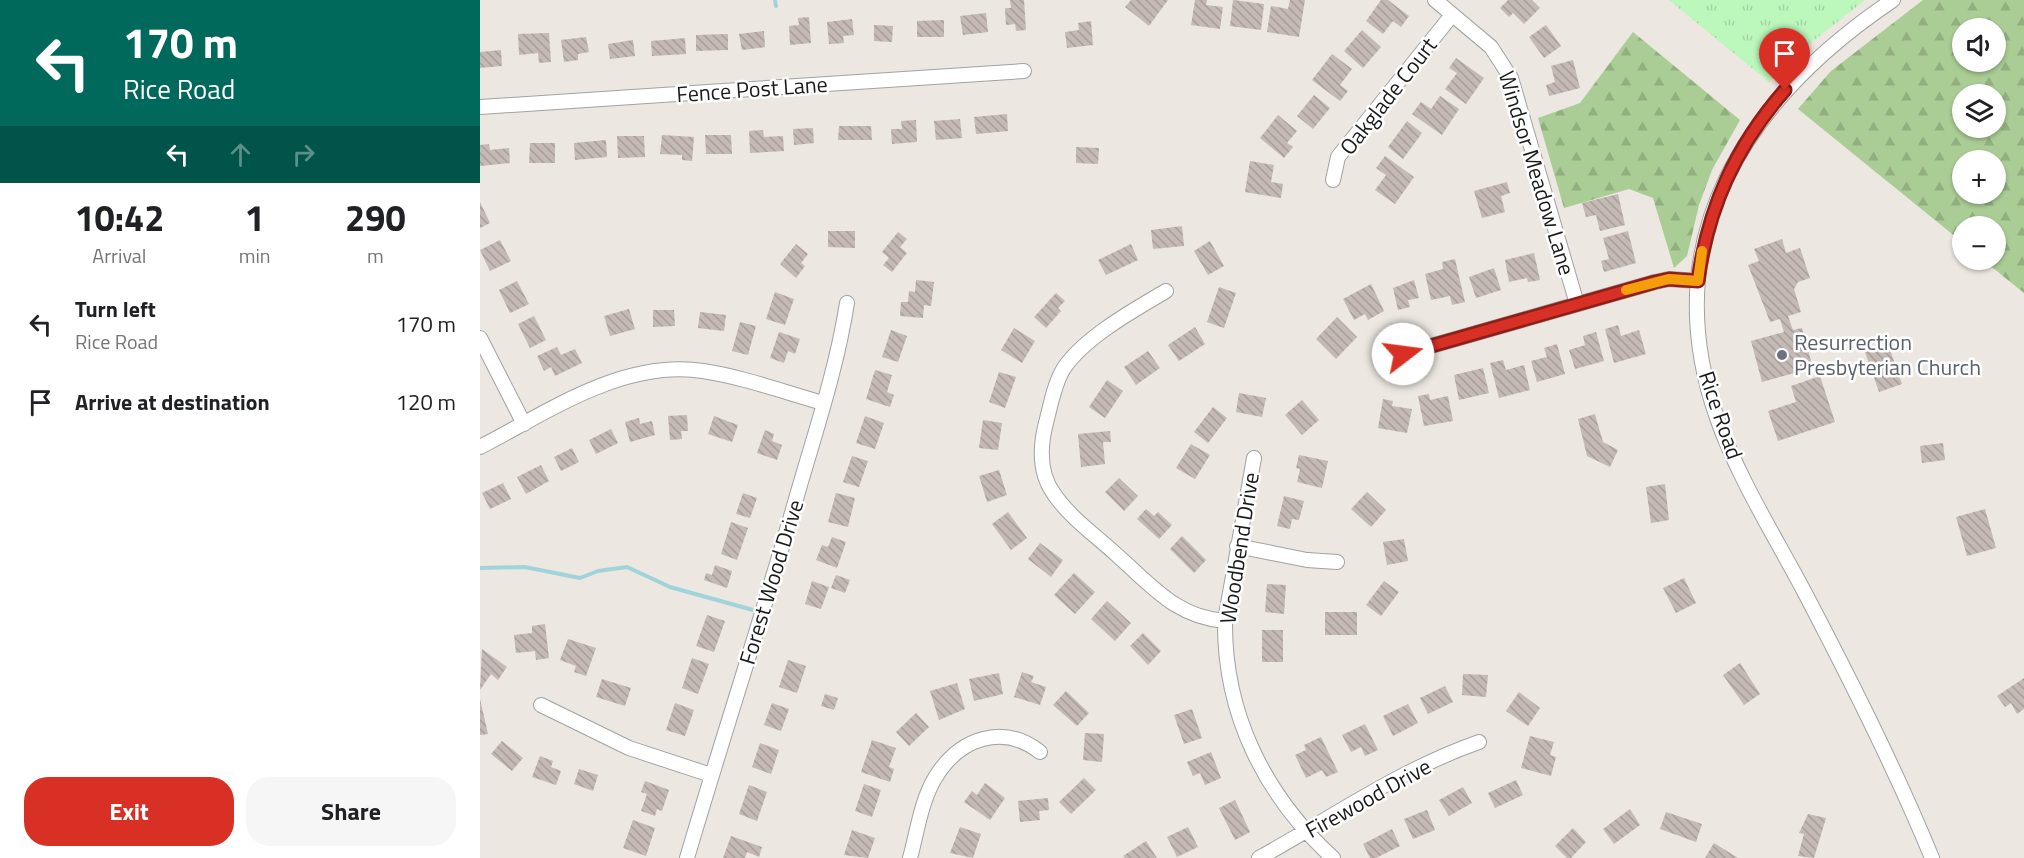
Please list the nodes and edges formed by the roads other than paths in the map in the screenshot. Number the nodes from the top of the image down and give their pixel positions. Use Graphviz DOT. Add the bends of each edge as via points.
graph roads {
  1 [pos="1435,0"];
  2 [pos="1893,0"];
  3 [pos="1452,15"];
  4 [pos="1024,71"];
  5 [pos="480,107"];
  6 [pos="1333,180"];
  7 [pos="1698,281"];
  8 [pos="1166,291"];
  9 [pos="846,303"];
  10 [pos="1577,304"];
  11 [pos="480,338"];
  12 [pos="1403,354"];
  13 [pos="823,403"];
  14 [pos="524,424"];
  15 [pos="480,447"];
  16 [pos="1254,458"];
  17 [pos="1237,546"];
  18 [pos="1337,562"];
  19 [pos="1225,621"];
  20 [pos="541,705"];
  21 [pos="1479,742"];
  22 [pos="1040,752"];
  23 [pos="711,775"];
  24 [pos="1307,832"];
  25 [pos="687,858"];
  26 [pos="910,858"];
  27 [pos="1258,858"];
  28 [pos="1333,858"];
  29 [pos="1932,858"];
  1 -- 3 [label="street, Windsor Meadow Lane"];
  2 -- 7 [label="street, Rice Road" via="1806,70 1758,124 1726,177 1712,214"];
  3 -- 6 [label="street, Oakglade Court" via="1338,157"];
  3 -- 10 [label="street, Windsor Meadow Lane" via="1491,47 1510,78"];
  4 -- 5 [label="street, Fence Post Lane"];
  7 -- 10 [label="street" via="1669,279"];
  7 -- 29 [label="street, Rice Road" via="1697,321 1702,360 1721,427 1881,742"];
  8 -- 19 [label="street" via="1082,348 1063,369 1043,432 1041,461 1053,494 1175,607 1206,620"];
  9 -- 13 [label="street, Forest Wood Drive"];
  10 -- 12 [label="street"];
  11 -- 14 [label="street"];
  13 -- 14 [label="street" via="720,374 664,370 604,384"];
  13 -- 23 [label="street, Forest Wood Drive" via="752,652"];
  14 -- 15 [label="street"];
  16 -- 17 [label="street, Woodbend Drive"];
  17 -- 18 [label="street"];
  17 -- 19 [label="street, Woodbend Drive"];
  19 -- 24 [label="street, Woodbend Drive" via="1234,705 1242,727 1264,776"];
  20 -- 23 [label="street" via="629,748"];
  21 -- 24 [label="street, Firewood Drive" via="1394,782"];
  22 -- 26 [label="street" via="1026,741 988,737 952,758 934,778"];
  23 -- 25 [label="street, Forest Wood Drive"];
  24 -- 27 [label="street, Firewood Drive"];
  24 -- 28 [label="street, Woodbend Drive"];
}
